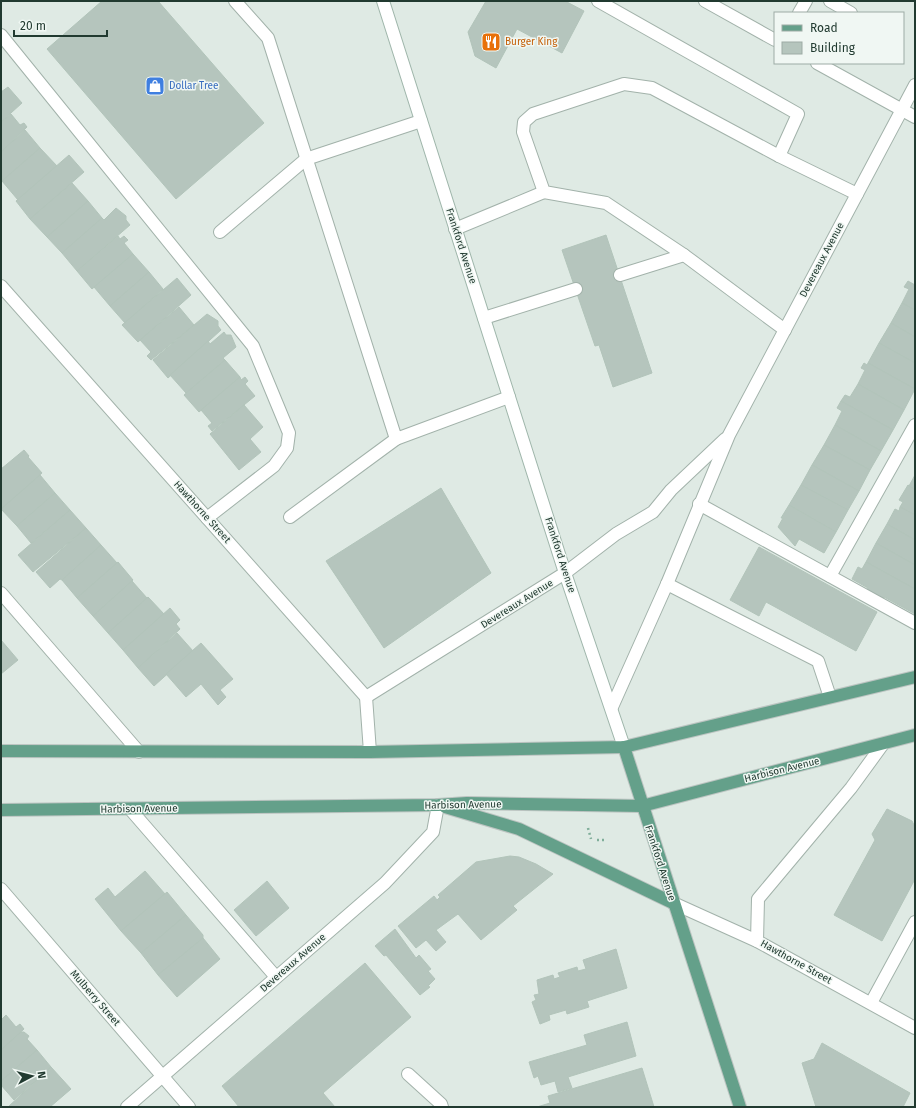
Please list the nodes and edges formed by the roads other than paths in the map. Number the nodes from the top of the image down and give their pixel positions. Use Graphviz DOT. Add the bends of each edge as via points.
graph roads {
  1 [pos="235,1"];
  2 [pos="383,1"];
  3 [pos="598,1"];
  4 [pos="705,1"];
  5 [pos="806,1"];
  6 [pos="830,1"];
  7 [pos="800,12"];
  8 [pos="849,12"];
  9 [pos="1,35"];
  10 [pos="774,39"];
  11 [pos="819,64"];
  12 [pos="915,85"];
  13 [pos="902,110"];
  14 [pos="915,117"];
  15 [pos="421,121"];
  16 [pos="779,156"];
  17 [pos="306,160"];
  18 [pos="544,192"];
  19 [pos="857,194"];
  20 [pos="455,229"];
  21 [pos="220,232"];
  22 [pos="684,255"];
  23 [pos="620,275"];
  24 [pos="1,286"];
  25 [pos="576,289"];
  26 [pos="484,318"];
  27 [pos="785,330"];
  28 [pos="509,397"];
  29 [pos="915,425"];
  30 [pos="729,435"];
  31 [pos="396,439"];
  32 [pos="699,504"];
  33 [pos="290,516"];
  34 [pos="207,518"];
  35 [pos="565,574"];
  36 [pos="830,576"];
  37 [pos="667,584"];
  38 [pos="1,593"];
  39 [pos="915,624"];
  40 [pos="915,677"];
  41 [pos="366,697"];
  42 [pos="830,697"];
  43 [pos="612,707"];
  44 [pos="915,735"];
  45 [pos="883,744"];
  46 [pos="624,747"];
  47 [pos="1,751"];
  48 [pos="139,752"];
  49 [pos="370,752"];
  50 [pos="438,805"];
  51 [pos="642,806"];
  52 [pos="130,809"];
  53 [pos="1,810"];
  54 [pos="1,889"];
  55 [pos="673,903"];
  56 [pos="915,922"];
  57 [pos="757,940"];
  58 [pos="276,977"];
  59 [pos="871,1003"];
  60 [pos="915,1028"];
  61 [pos="408,1074"];
  62 [pos="163,1076"];
  63 [pos="127,1107"];
  64 [pos="189,1107"];
  65 [pos="442,1107"];
  66 [pos="740,1107"];
  1 -- 17 [label="street" via="268,38"];
  2 -- 15 [label="street, Frankford Avenue"];
  3 -- 16 [label="street" via="798,114"];
  4 -- 10 [label="street"];
  5 -- 7 [label="street"];
  6 -- 8 [label="street"];
  9 -- 34 [label="street" via="253,346 289,433 287,448 274,466"];
  11 -- 13 [label="street"];
  12 -- 13 [label="street, Devereaux Avenue"];
  13 -- 14 [label="street"];
  13 -- 19 [label="street, Devereaux Avenue"];
  15 -- 17 [label="street"];
  15 -- 20 [label="street, Frankford Avenue"];
  16 -- 18 [label="street" via="652,88 624,84 533,114 524,122 522,132"];
  16 -- 19 [label="street"];
  17 -- 21 [label="street"];
  17 -- 31 [label="street"];
  18 -- 20 [label="street"];
  18 -- 22 [label="street" via="606,203"];
  19 -- 27 [label="street, Devereaux Avenue"];
  20 -- 26 [label="street, Frankford Avenue"];
  22 -- 23 [label="street"];
  22 -- 27 [label="street"];
  24 -- 34 [label="street, Hawthorne Street"];
  25 -- 26 [label="street"];
  26 -- 28 [label="street, Frankford Avenue"];
  27 -- 30 [label="street, Devereaux Avenue"];
  28 -- 31 [label="street"];
  28 -- 35 [label="street, Frankford Avenue"];
  29 -- 36 [label="street"];
  30 -- 32 [label="street, Devereaux Avenue"];
  30 -- 35 [label="street, Devereaux Avenue" via="671,490 653,512 616,534"];
  31 -- 33 [label="street"];
  32 -- 36 [label="street"];
  32 -- 37 [label="street, Devereaux Avenue"];
  34 -- 41 [label="street, Hawthorne Street"];
  35 -- 41 [label="street, Devereaux Avenue"];
  35 -- 43 [label="street, Frankford Avenue"];
  36 -- 39 [label="street"];
  37 -- 42 [label="street" via="818,661"];
  37 -- 43 [label="street, Devereaux Avenue"];
  38 -- 48 [label="street"];
  40 -- 42 [label="main road"];
  41 -- 49 [label="street"];
  42 -- 46 [label="main road"];
  43 -- 46 [label="street, Frankford Avenue"];
  44 -- 45 [label="main road, Harbison Avenue"];
  45 -- 51 [label="main road, Harbison Avenue"];
  45 -- 57 [label="street" via="851,788 758,899"];
  46 -- 49 [label="main road"];
  46 -- 51 [label="main road, Frankford Avenue"];
  47 -- 48 [label="main road"];
  48 -- 49 [label="main road"];
  50 -- 51 [label="main road, Harbison Avenue" via="466,803"];
  50 -- 52 [label="main road, Harbison Avenue"];
  50 -- 55 [label="main road" via="519,830"];
  50 -- 58 [label="street, Devereaux Avenue" via="433,832 385,883"];
  51 -- 55 [label="main road, Frankford Avenue"];
  52 -- 53 [label="main road, Harbison Avenue"];
  52 -- 58 [label="street"];
  54 -- 62 [label="street, Mulberry Street"];
  55 -- 57 [label="street, Hawthorne Street"];
  55 -- 66 [label="main road, Frankford Avenue"];
  56 -- 59 [label="street"];
  57 -- 59 [label="street, Hawthorne Street"];
  58 -- 62 [label="street, Devereaux Avenue"];
  59 -- 60 [label="street, Hawthorne Street"];
  61 -- 65 [label="street"];
  62 -- 63 [label="street, Devereaux Avenue"];
  62 -- 64 [label="street, Mulberry Street"];
}
